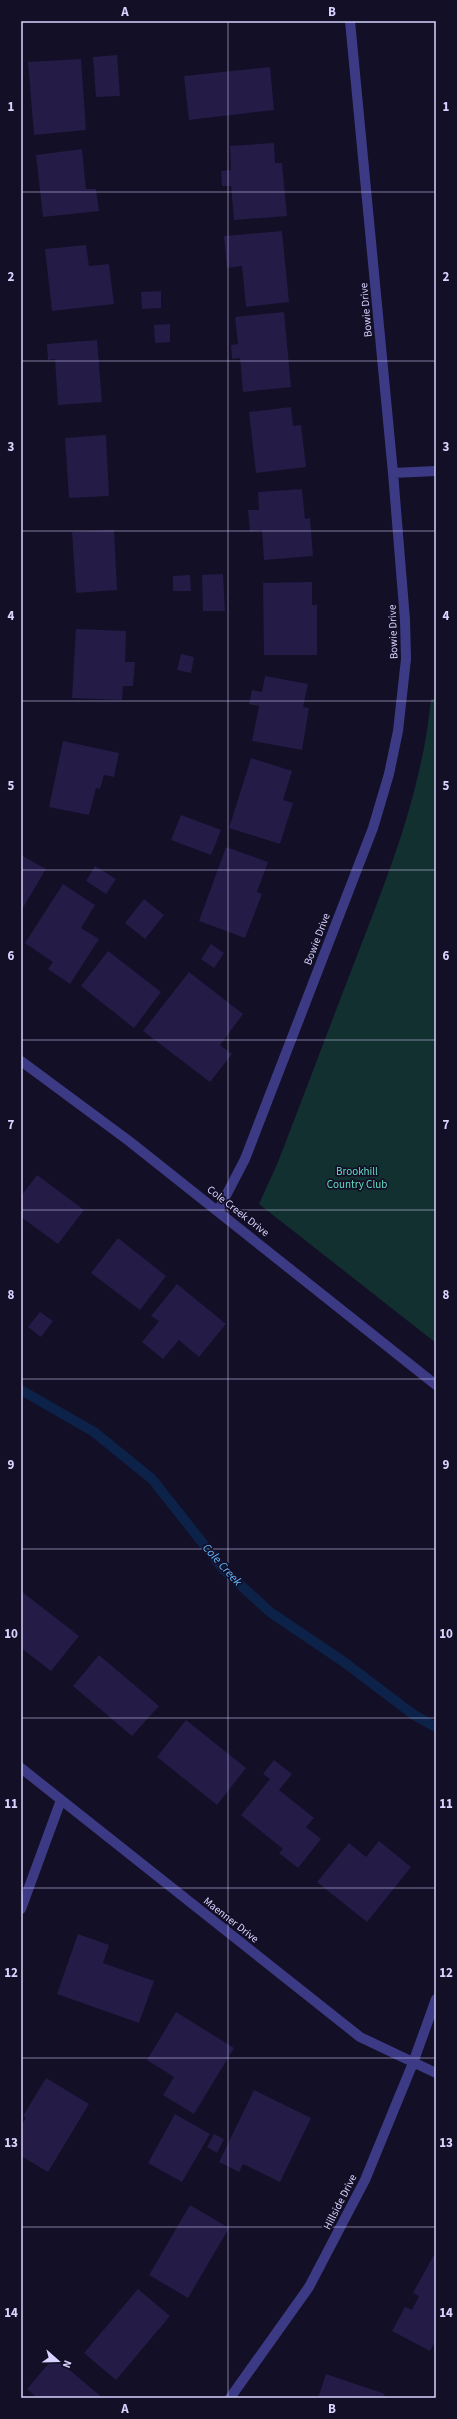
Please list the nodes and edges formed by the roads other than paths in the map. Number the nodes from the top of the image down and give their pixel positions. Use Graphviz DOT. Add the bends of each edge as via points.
graph roads {
  1 [pos="350,21"];
  2 [pos="436,471"];
  3 [pos="394,473"];
  4 [pos="21,1061"];
  5 [pos="218,1211"];
  6 [pos="436,1385"];
  7 [pos="21,1768"];
  8 [pos="61,1800"];
  9 [pos="21,1909"];
  10 [pos="436,1999"];
  11 [pos="413,2063"];
  12 [pos="436,2072"];
  13 [pos="230,2398"];
  1 -- 3 [label="street, Bowie Drive"];
  2 -- 3 [label="street"];
  3 -- 5 [label="street, Bowie Drive" via="406,659 398,730 389,774 373,828 245,1159"];
  4 -- 5 [label="street, Cole Creek Drive"];
  5 -- 6 [label="street, Cole Creek Drive"];
  7 -- 8 [label="street, Maenner Drive"];
  8 -- 9 [label="street"];
  8 -- 11 [label="street, Maenner Drive" via="360,2037"];
  10 -- 11 [label="street, Hillside Drive"];
  11 -- 12 [label="street, Maenner Drive"];
  11 -- 13 [label="street, Hillside Drive" via="365,2180 309,2287"];
}
